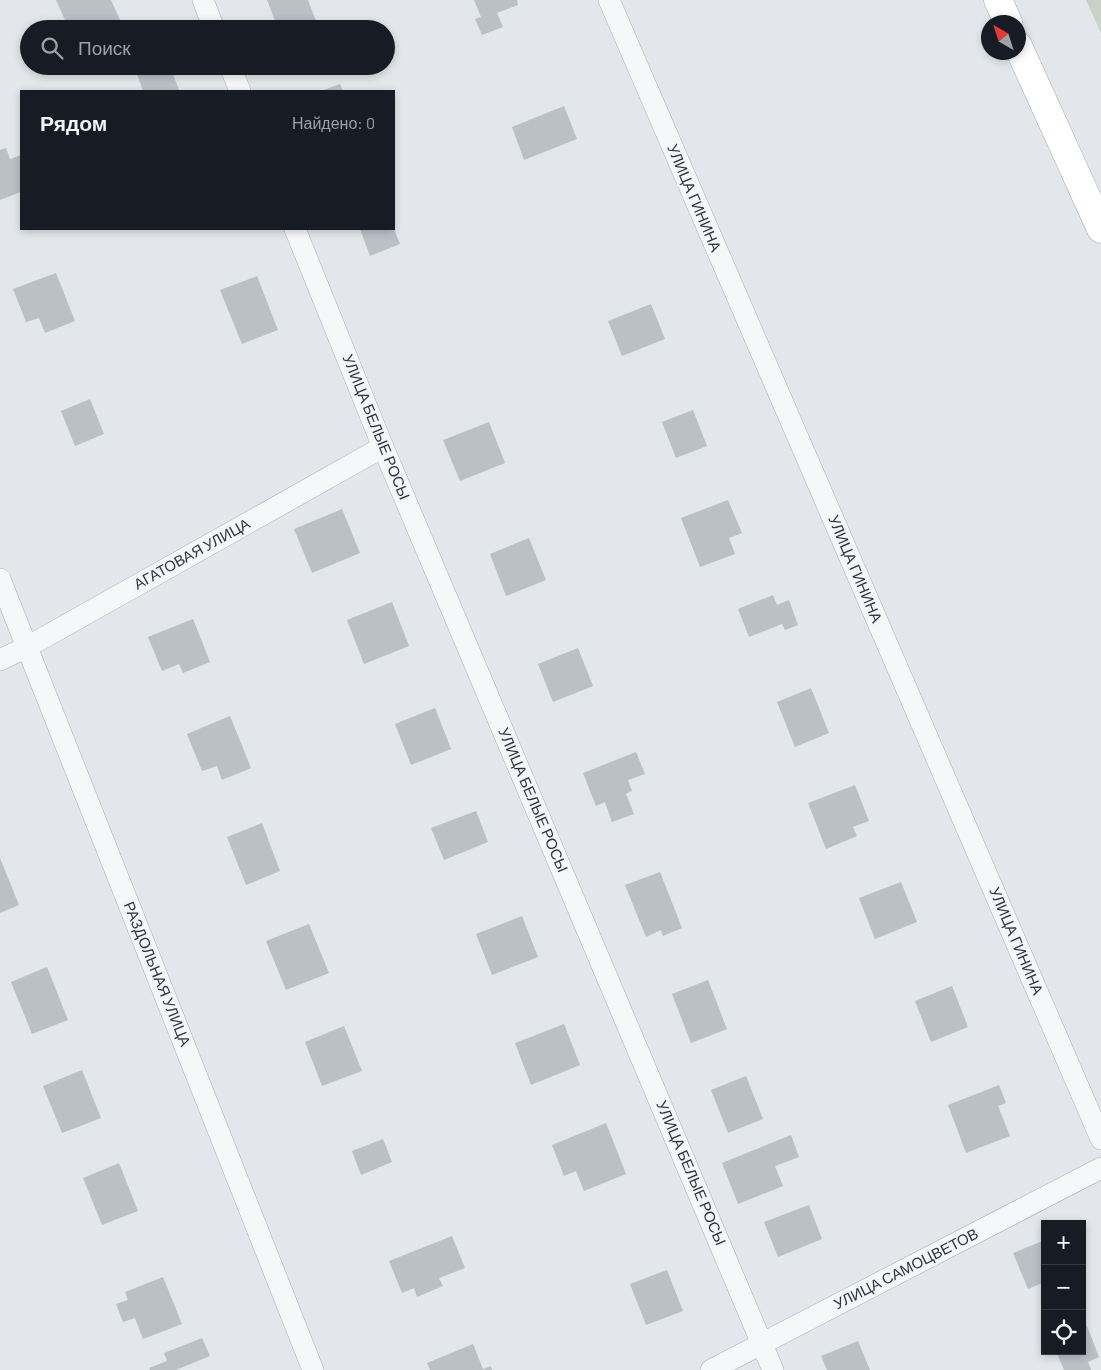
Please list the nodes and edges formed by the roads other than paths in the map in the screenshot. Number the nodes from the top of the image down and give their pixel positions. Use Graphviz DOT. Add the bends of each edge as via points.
graph roads {
  1 [pos="203,0"];
  2 [pos="609,0"];
  3 [pos="998,0"];
  4 [pos="1005,15"];
  5 [pos="211,20"];
  6 [pos="1024,60"];
  7 [pos="234,75"];
  8 [pos="240,90"];
  9 [pos="1101,228"];
  10 [pos="295,230"];
  11 [pos="383,447"];
  12 [pos="0,579"];
  13 [pos="27,647"];
  14 [pos="0,660"];
  15 [pos="1101,1139"];
  16 [pos="1101,1168"];
  17 [pos="763,1343"];
  18 [pos="313,1370"];
  19 [pos="711,1370"];
  20 [pos="773,1370"];
  1 -- 5 [label="street"];
  2 -- 15 [label="street, УЛИЦА ГИНИНА"];
  3 -- 4 [label="main road"];
  6 -- 9 [label="main road"];
  7 -- 8 [label="street"];
  10 -- 11 [label="street, УЛИЦА БЕЛЫЕ РОСЫ"];
  11 -- 13 [label="street, АГАТОВАЯ УЛИЦА"];
  11 -- 17 [label="street, УЛИЦА БЕЛЫЕ РОСЫ"];
  12 -- 13 [label="street, РАЗДОЛЬНАЯ УЛИЦА"];
  13 -- 14 [label="street, АГАТОВАЯ УЛИЦА"];
  13 -- 18 [label="street, РАЗДОЛЬНАЯ УЛИЦА"];
  16 -- 17 [label="street, УЛИЦА САМОЦВЕТОВ"];
  17 -- 19 [label="street, УЛИЦА САМОЦВЕТОВ"];
  17 -- 20 [label="street, УЛИЦА БЕЛЫЕ РОСЫ"];
}
